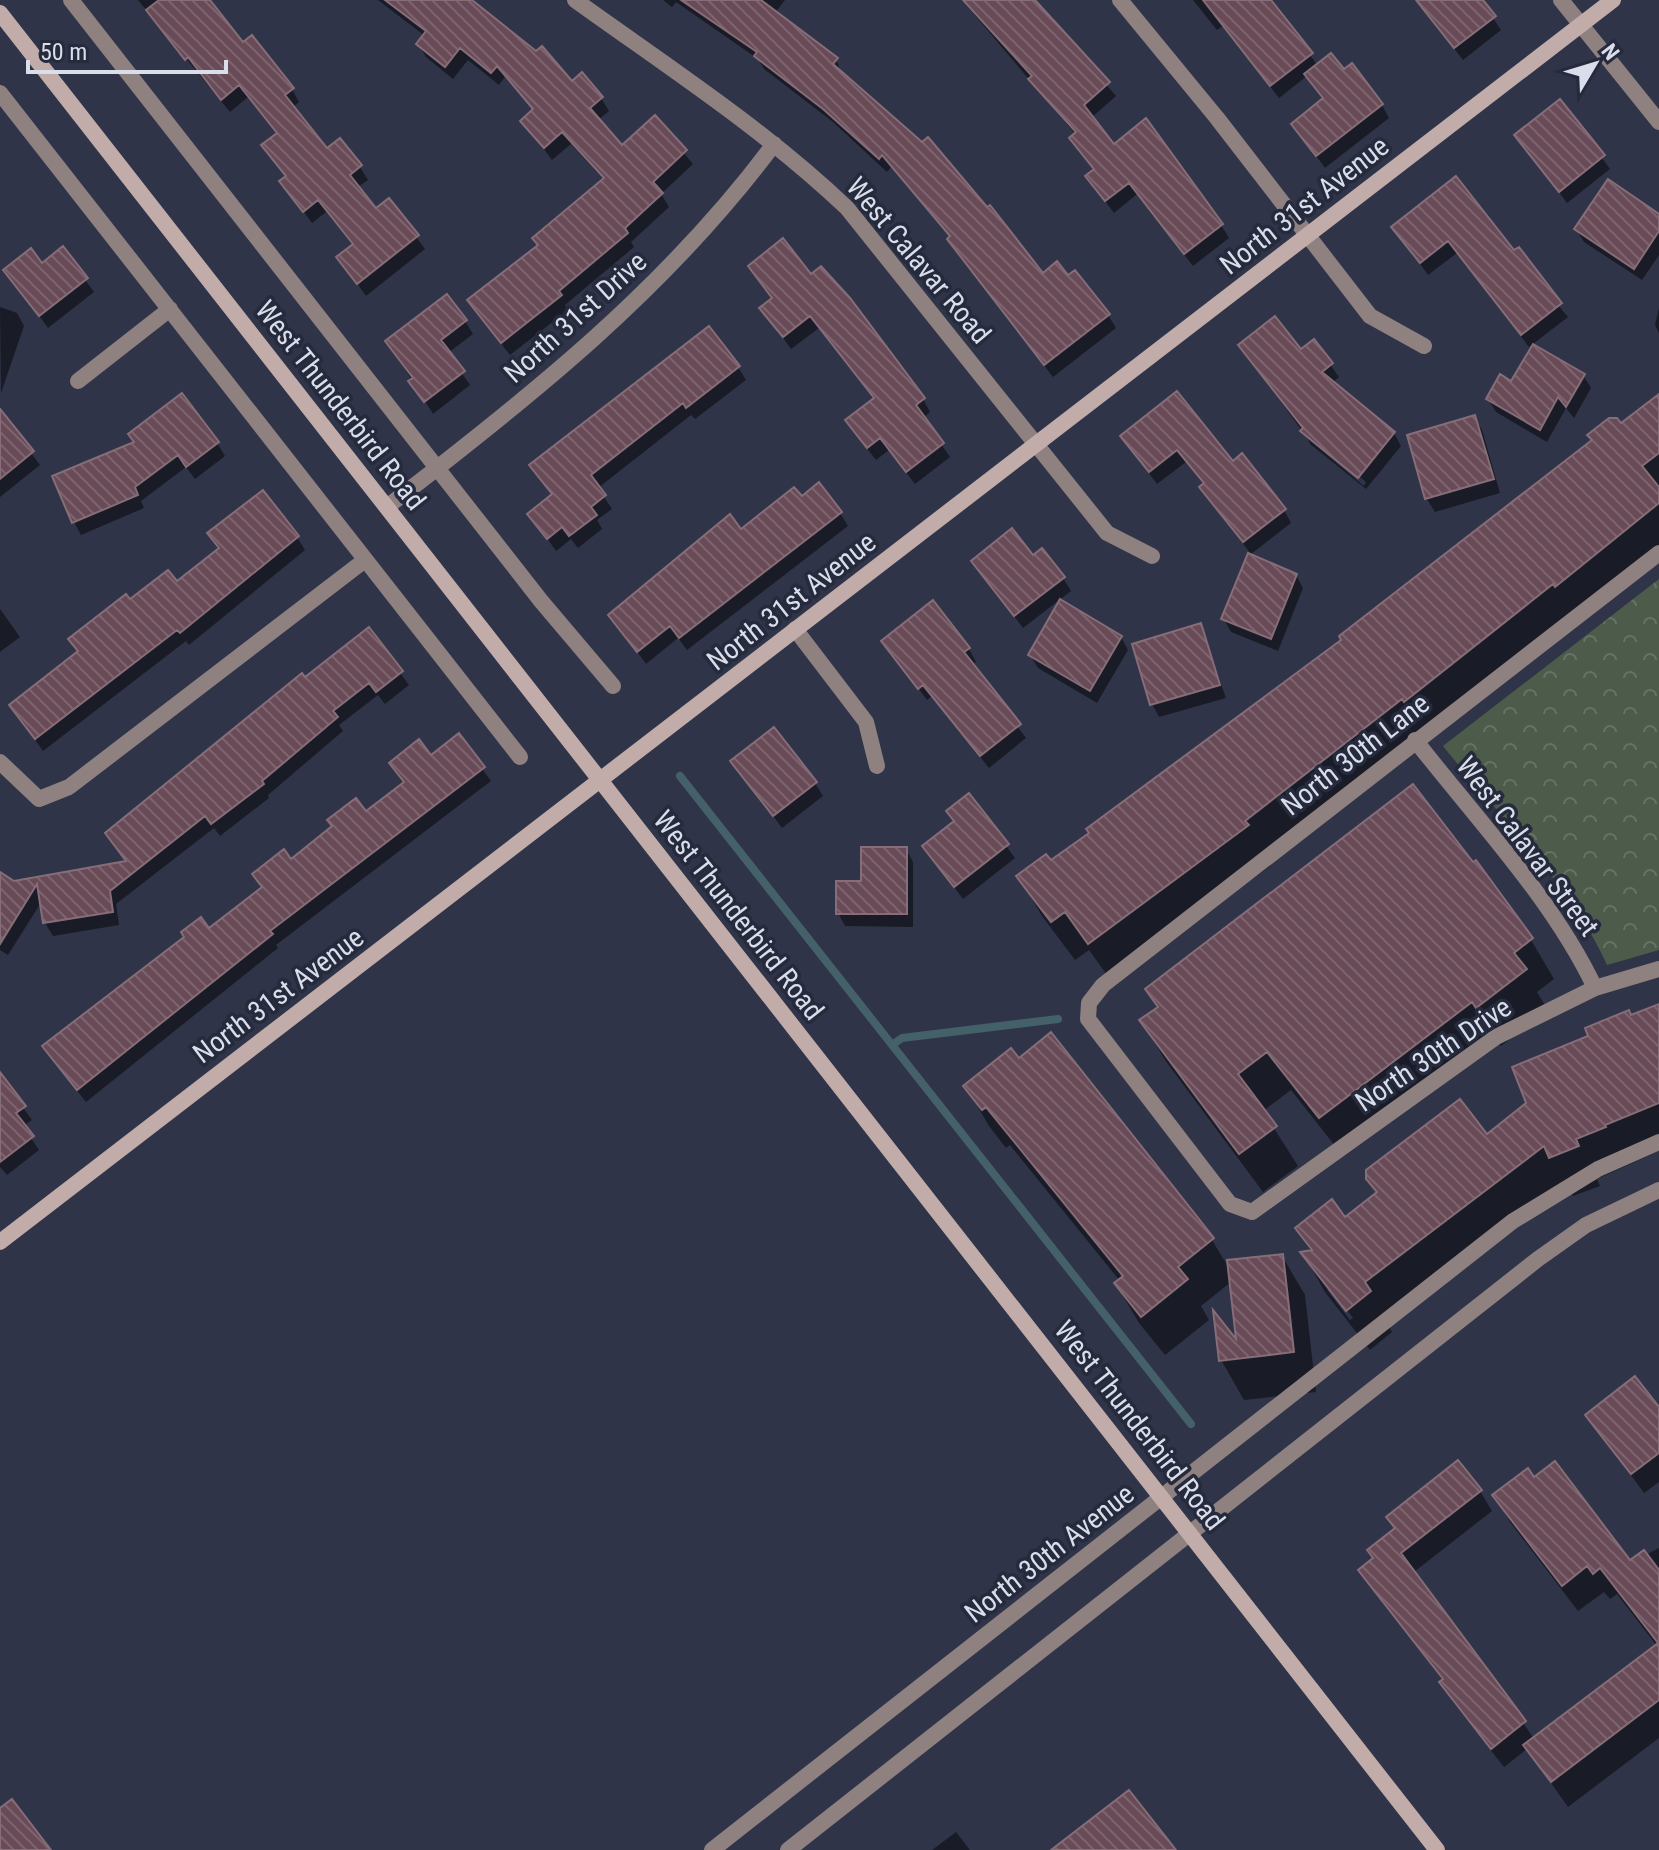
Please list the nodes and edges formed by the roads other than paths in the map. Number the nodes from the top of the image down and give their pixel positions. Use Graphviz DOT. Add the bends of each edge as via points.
graph roads {
  1 [pos="71,0"];
  2 [pos="575,0"];
  3 [pos="1120,0"];
  4 [pos="1561,0"];
  5 [pos="1613,0"];
  6 [pos="0,13"];
  7 [pos="1581,25"];
  8 [pos="0,93"];
  9 [pos="1659,122"];
  10 [pos="774,144"];
  11 [pos="1307,236"];
  12 [pos="170,309"];
  13 [pos="1424,346"];
  14 [pos="78,381"];
  15 [pos="1036,446"];
  16 [pos="437,468"];
  17 [pos="388,506"];
  18 [pos="1659,553"];
  19 [pos="1152,556"];
  20 [pos="365,560"];
  21 [pos="795,629"];
  22 [pos="613,686"];
  23 [pos="1415,740"];
  24 [pos="520,757"];
  25 [pos="0,762"];
  26 [pos="877,766"];
  27 [pos="602,781"];
  28 [pos="1659,969"];
  29 [pos="1595,988"];
  30 [pos="1659,1142"];
  31 [pos="1659,1190"];
  32 [pos="1252,1212"];
  33 [pos="0,1242"];
  34 [pos="1163,1496"];
  35 [pos="1190,1531"];
  36 [pos="712,1850"];
  37 [pos="788,1850"];
  38 [pos="1437,1850"];
  1 -- 16 [label="street, West Thunderbird Road"];
  2 -- 10 [label="street, West Calavar Road"];
  3 -- 11 [label="street"];
  4 -- 7 [label="street"];
  5 -- 7 [label="main road, North 31st Avenue"];
  6 -- 17 [label="main road, West Thunderbird Road"];
  7 -- 9 [label="street"];
  7 -- 11 [label="main road, North 31st Avenue"];
  8 -- 12 [label="street"];
  10 -- 15 [label="street, West Calavar Road" via="847,208 881,247"];
  10 -- 16 [label="street, North 31st Drive" via="690,247 588,348"];
  11 -- 13 [label="street" via="1370,316"];
  11 -- 15 [label="main road, North 31st Avenue"];
  12 -- 14 [label="street"];
  12 -- 20 [label="street"];
  15 -- 19 [label="street, West Calavar Road" via="1107,533"];
  15 -- 21 [label="main road, North 31st Avenue"];
  16 -- 17 [label="street, North 31st Drive"];
  16 -- 22 [label="street, West Thunderbird Road"];
  17 -- 27 [label="main road, West Thunderbird Road"];
  18 -- 23 [label="street, North 30th Lane"];
  20 -- 24 [label="street"];
  20 -- 25 [label="street" via="69,787 39,799"];
  21 -- 26 [label="street" via="866,722"];
  21 -- 27 [label="main road, North 31st Avenue"];
  23 -- 29 [label="street, West Calavar Street" via="1551,914"];
  23 -- 32 [label="street, North 30th Lane" via="1103,985 1089,1003 1088,1019 1230,1204"];
  27 -- 33 [label="main road, North 31st Avenue"];
  27 -- 34 [label="main road, West Thunderbird Road"];
  28 -- 29 [label="street, North 30th Drive"];
  29 -- 32 [label="street, North 30th Drive" via="1496,1037"];
  30 -- 34 [label="street, North 30th Avenue" via="1575,1181 1513,1221"];
  31 -- 35 [label="street" via="1586,1225 1538,1259"];
  34 -- 35 [label="main road, West Thunderbird Road"];
  34 -- 36 [label="street, North 30th Avenue"];
  35 -- 37 [label="street"];
  35 -- 38 [label="main road, West Thunderbird Road"];
}
